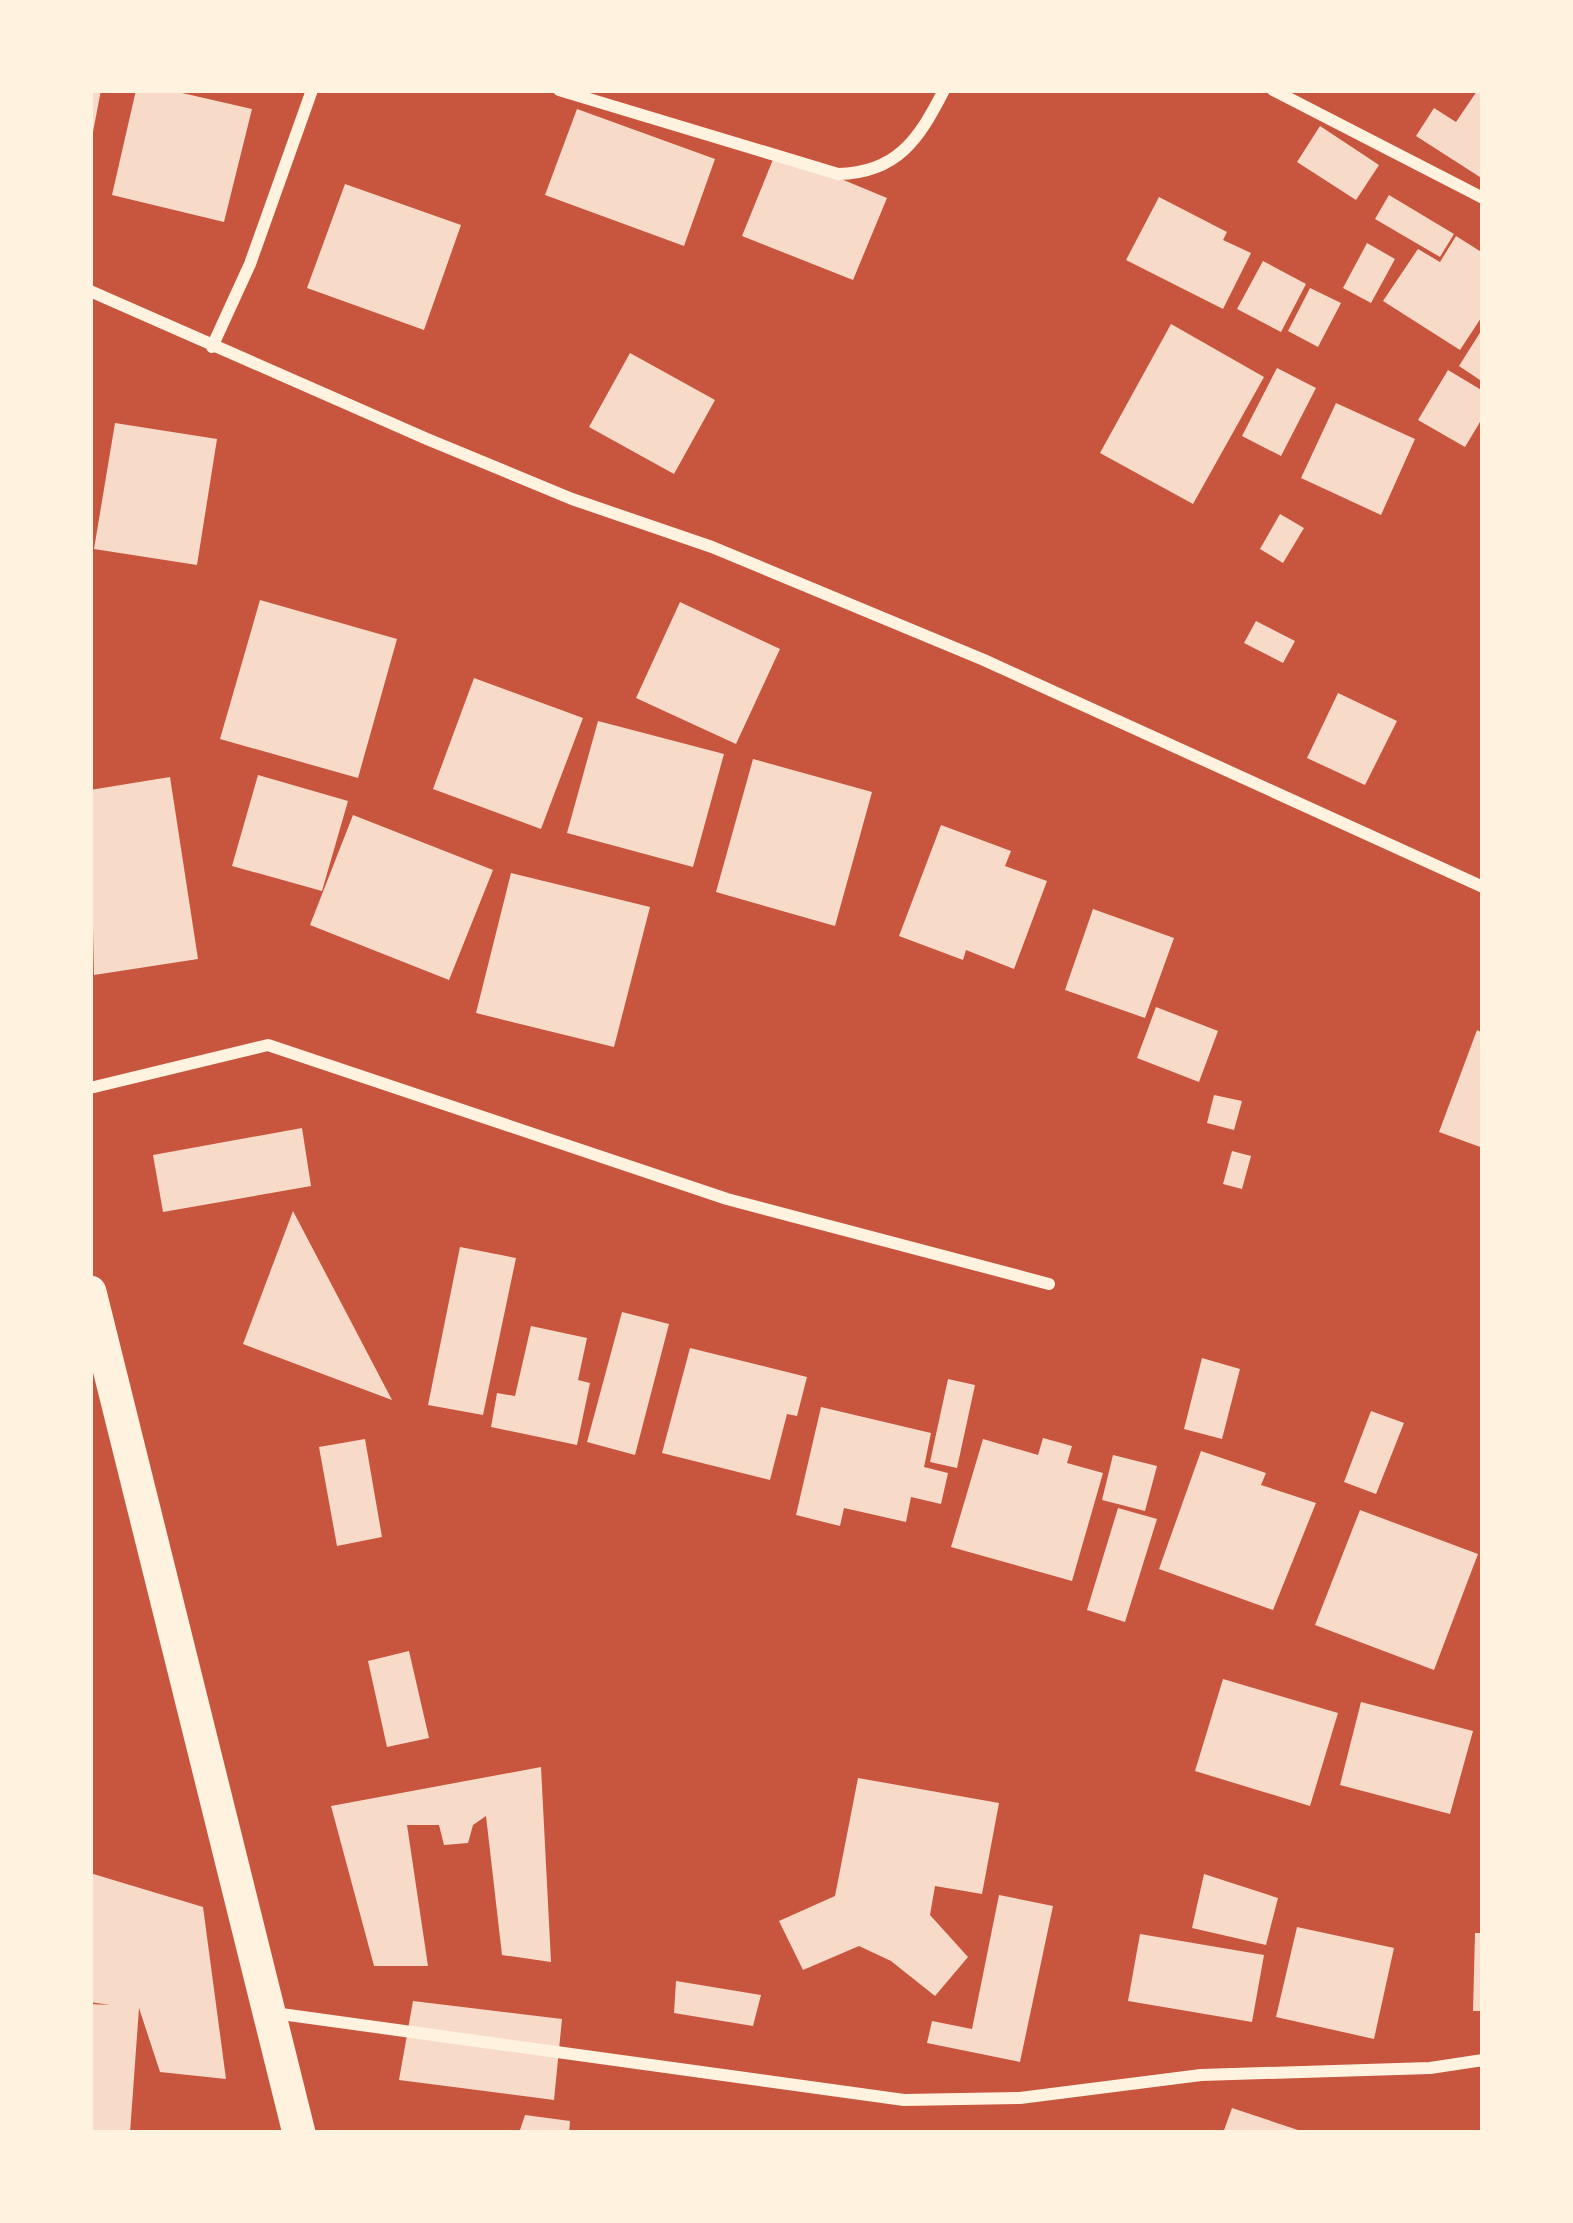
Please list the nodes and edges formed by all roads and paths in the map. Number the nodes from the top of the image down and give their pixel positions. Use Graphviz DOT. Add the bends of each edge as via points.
graph roads {
  1 [pos="312,90"];
  2 [pos="559,90"];
  3 [pos="944,90"];
  4 [pos="1273,90"];
  5 [pos="1483,198"];
  6 [pos="90,291"];
  7 [pos="212,347"];
  8 [pos="1483,887"];
  9 [pos="90,1088"];
  10 [pos="1049,1283"];
  11 [pos="90,1292"];
  12 [pos="273,2013"];
  13 [pos="1483,2060"];
  14 [pos="299,2133"];
  1 -- 7 [label="street"];
  2 -- 3 [label="street" via="838,174 867,174 896,159"];
  4 -- 5 [label="street"];
  6 -- 7 [label="street"];
  7 -- 8 [label="street" via="984,660"];
  9 -- 10 [label="street" via="268,1045 728,1199"];
  11 -- 12 [label="highway"];
  12 -- 13 [label="street" via="904,2100"];
  12 -- 14 [label="highway"];
}
